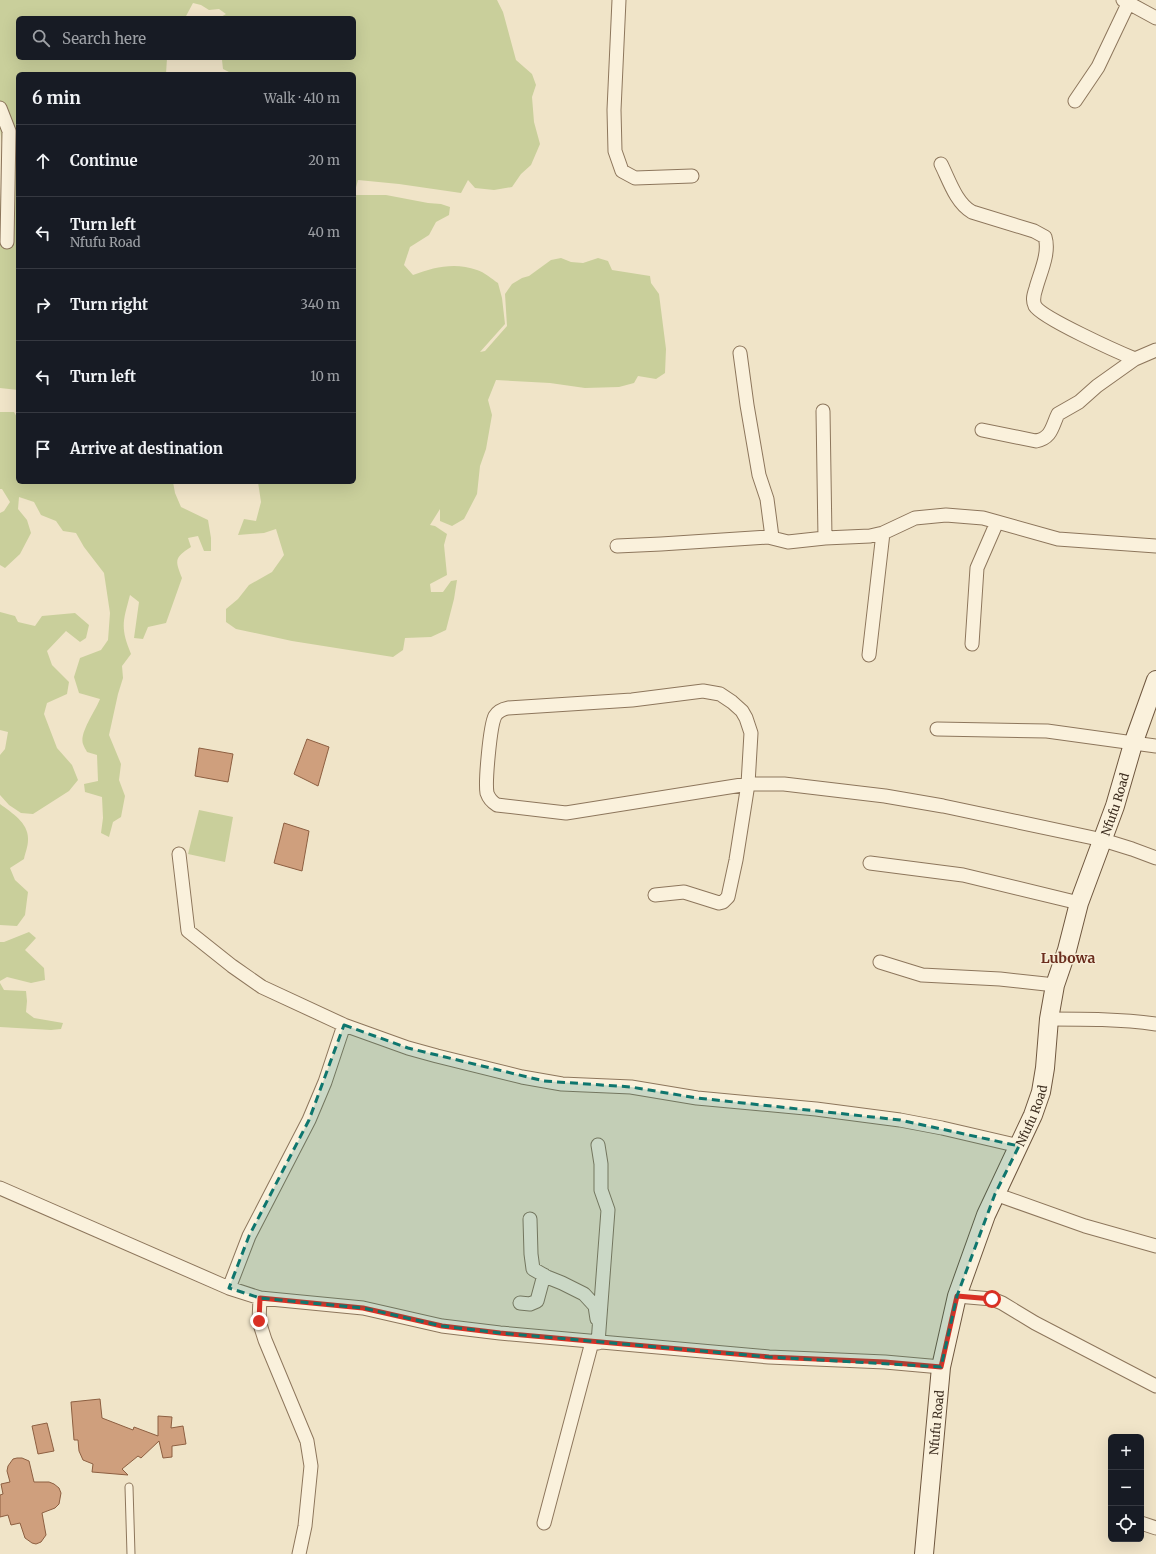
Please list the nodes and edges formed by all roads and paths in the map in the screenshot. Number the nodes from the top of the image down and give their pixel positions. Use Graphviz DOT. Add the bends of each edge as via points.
graph roads {
  1 [pos="619,0"];
  2 [pos="1125,2"];
  3 [pos="1156,18"];
  4 [pos="1075,101"];
  5 [pos="0,108"];
  6 [pos="941,164"];
  7 [pos="692,176"];
  8 [pos="7,242"];
  9 [pos="1156,350"];
  10 [pos="740,354"];
  11 [pos="1135,359"];
  12 [pos="823,412"];
  13 [pos="982,430"];
  14 [pos="997,522"];
  15 [pos="883,533"];
  16 [pos="772,537"];
  17 [pos="825,538"];
  18 [pos="616,546"];
  19 [pos="1156,546"];
  20 [pos="972,644"];
  21 [pos="870,655"];
  22 [pos="1156,680"];
  23 [pos="937,729"];
  24 [pos="1133,744"];
  25 [pos="1156,746"];
  26 [pos="748,784"];
  27 [pos="1103,840"];
  28 [pos="179,854"];
  29 [pos="1156,858"];
  30 [pos="870,863"];
  31 [pos="655,895"];
  32 [pos="1079,903"];
  33 [pos="880,962"];
  34 [pos="1054,984"];
  35 [pos="1049,1019"];
  36 [pos="1156,1024"];
  37 [pos="344,1025"];
  38 [pos="598,1145"];
  39 [pos="1019,1146"];
  40 [pos="0,1188"];
  41 [pos="995,1194"];
  42 [pos="530,1219"];
  43 [pos="1156,1246"];
  44 [pos="544,1275"];
  45 [pos="229,1288"];
  46 [pos="957,1296"];
  47 [pos="260,1298"];
  48 [pos="520,1303"];
  49 [pos="599,1329"];
  50 [pos="595,1342"];
  51 [pos="941,1367"];
  52 [pos="1156,1386"];
  53 [pos="128,1487"];
  54 [pos="544,1523"];
  55 [pos="1144,1524"];
  56 [pos="1156,1528"];
  57 [pos="131,1554"];
  58 [pos="299,1554"];
  59 [pos="924,1554"];
  1 -- 7 [label="street" via="614,110 615,151 622,171 635,178"];
  2 -- 3 [label="street"];
  2 -- 4 [label="street" via="1098,67"];
  5 -- 8 [label="street" via="9,131"];
  6 -- 11 [label="street" via="966,208 1045,237 1046,249 1034,299 1037,308 1080,333"];
  9 -- 11 [label="street"];
  10 -- 16 [label="street"];
  11 -- 13 [label="street" via="1079,402 1058,414 1052,431 1042,440"];
  12 -- 17 [label="street"];
  14 -- 15 [label="street" via="972,516 923,516"];
  14 -- 19 [label="street" via="1058,539"];
  14 -- 20 [label="street" via="977,568"];
  15 -- 17 [label="street"];
  15 -- 21 [label="street"];
  16 -- 17 [label="street" via="788,542"];
  16 -- 18 [label="street"];
  22 -- 24 [label="street, Nfufu Road"];
  23 -- 24 [label="street" via="1047,731"];
  24 -- 25 [label="street"];
  24 -- 27 [label="street, Nfufu Road"];
  26 -- 26 [label="street" via="572,813 497,805 489,797 486,782 493,722 499,712 508,708 632,700 693,691 720,694 742,711 750,728"];
  26 -- 27 [label="street" via="784,784 885,796"];
  26 -- 31 [label="street" via="728,897 723,902 714,903 684,892"];
  27 -- 29 [label="street"];
  27 -- 32 [label="street, Nfufu Road"];
  28 -- 37 [label="street" via="188,931 262,987"];
  30 -- 32 [label="street" via="963,875"];
  32 -- 34 [label="street, Nfufu Road" via="1067,950"];
  33 -- 34 [label="street" via="922,975"];
  34 -- 35 [label="street, Nfufu Road"];
  35 -- 36 [label="street" via="1087,1018"];
  35 -- 39 [label="street, Nfufu Road" via="1041,1092"];
  37 -- 39 [label="street" via="408,1048 544,1081 631,1088 697,1098 900,1120"];
  37 -- 45 [label="street" via="309,1120 248,1236"];
  38 -- 49 [label="street" via="601,1190 608,1210"];
  39 -- 41 [label="street, Nfufu Road"];
  40 -- 45 [label="street"];
  41 -- 43 [label="street" via="1085,1226"];
  41 -- 46 [label="street, Nfufu Road"];
  42 -- 44 [label="street" via="533,1269"];
  44 -- 48 [label="street" via="537,1301 530,1304"];
  44 -- 49 [label="street" via="584,1294 595,1306"];
  45 -- 47 [label="street"];
  46 -- 51 [label="street, Nfufu Road"];
  46 -- 52 [label="street" via="997,1301"];
  47 -- 50 [label="street" via="363,1308 442,1326"];
  47 -- 58 [label="street" via="259,1321 307,1441 311,1466 305,1526"];
  49 -- 50 [label="street"];
  50 -- 51 [label="street" via="769,1357"];
  50 -- 54 [label="street"];
  51 -- 59 [label="street, Nfufu Road"];
  53 -- 57 [label="lane"];
  55 -- 56 [label="street"];
}
